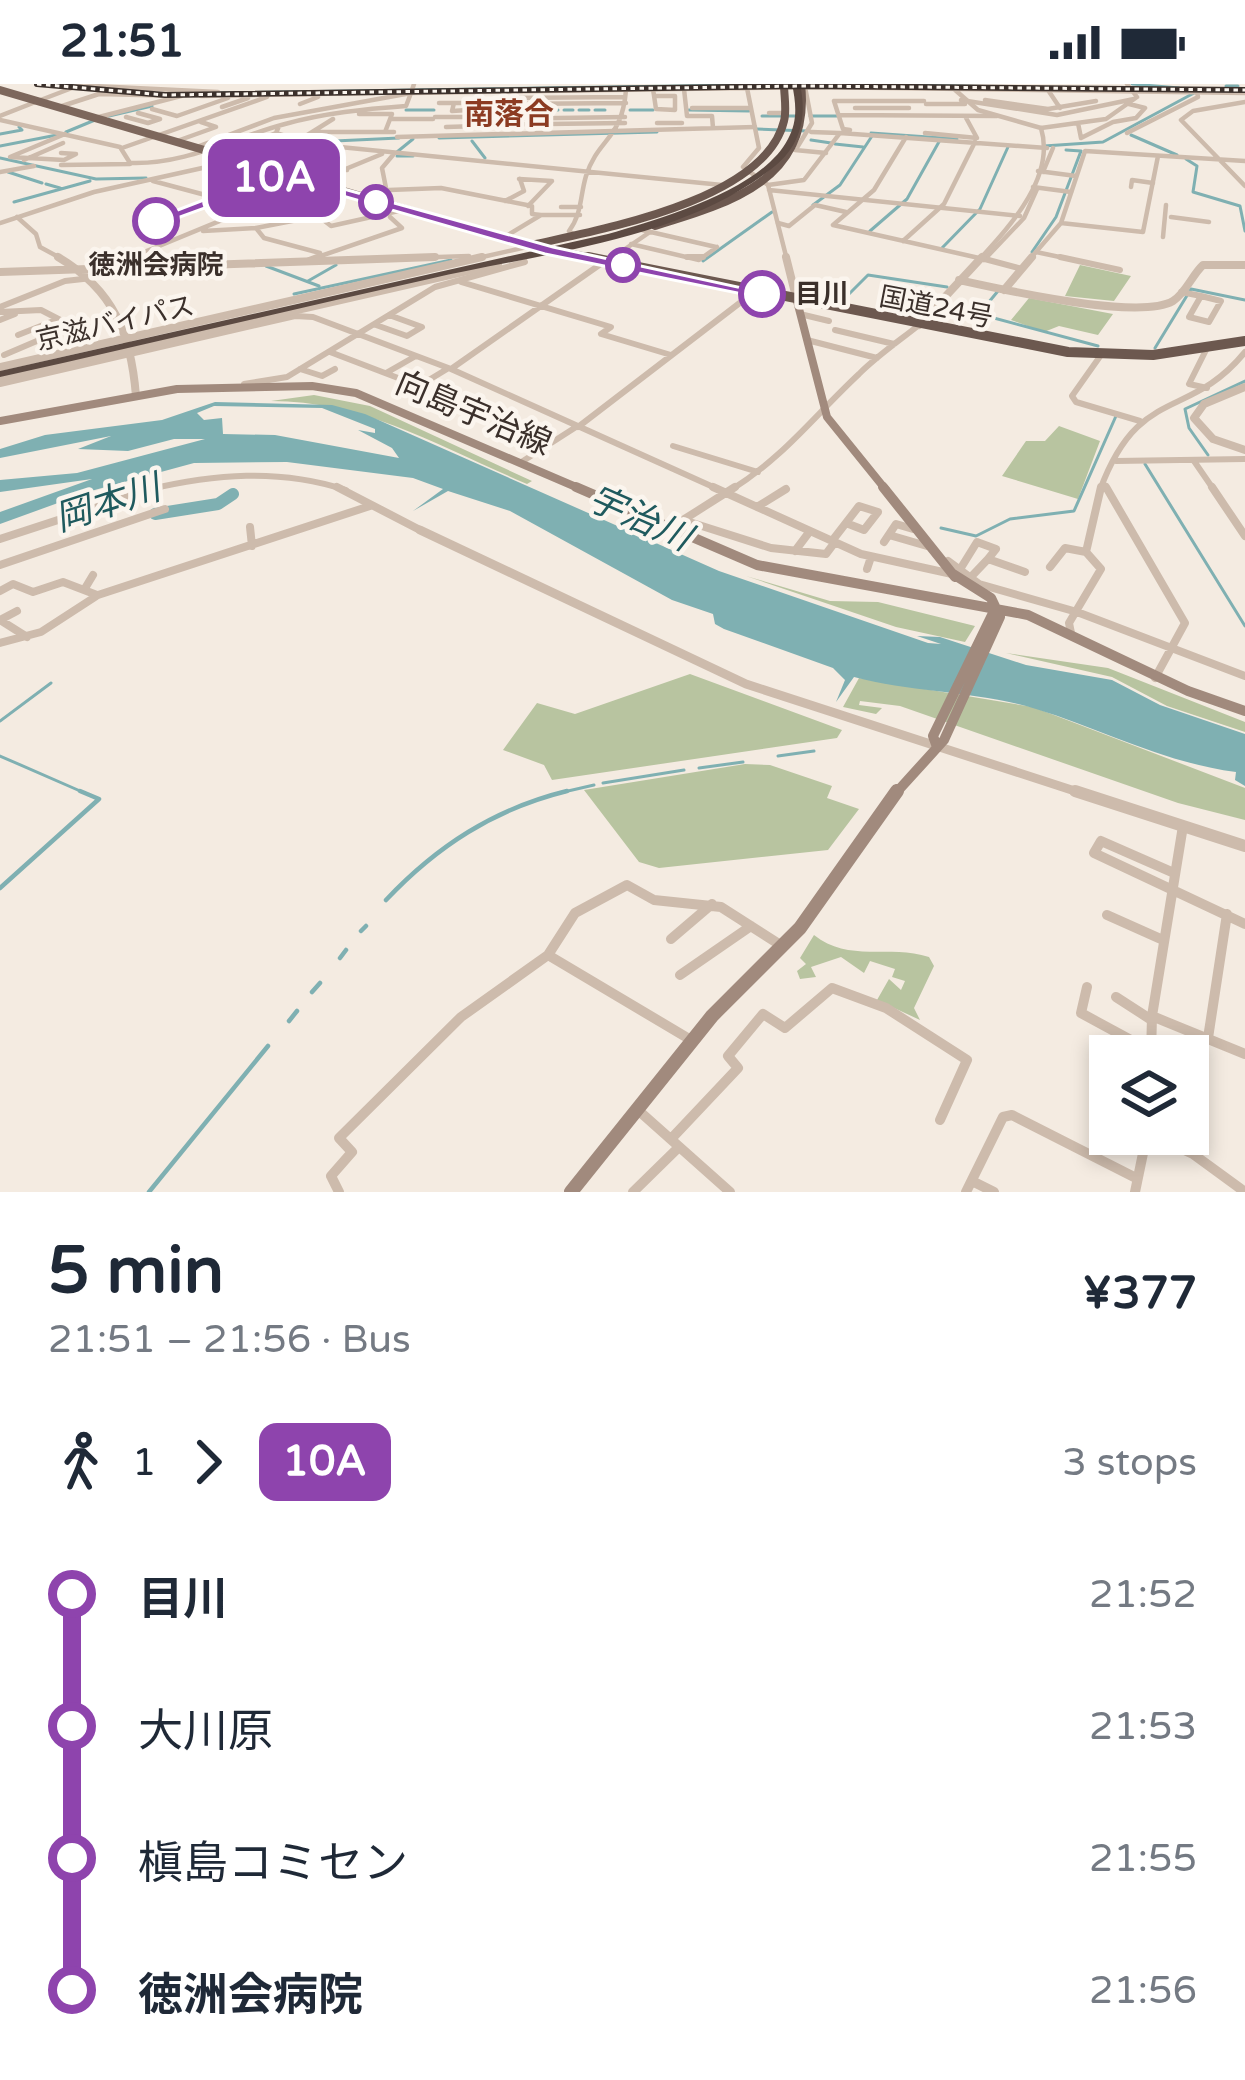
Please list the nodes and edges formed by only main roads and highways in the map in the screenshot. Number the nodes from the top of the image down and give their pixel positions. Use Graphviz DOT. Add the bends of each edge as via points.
graph roads {
  1 [pos="793,85"];
  2 [pos="0,90"];
  3 [pos="796,116"];
  4 [pos="792,133"];
  5 [pos="644,228"];
  6 [pos="593,230"];
  7 [pos="506,238"];
  8 [pos="576,245"];
  9 [pos="531,246"];
  10 [pos="507,251"];
  11 [pos="495,265"];
  12 [pos="453,267"];
  13 [pos="340,294"];
  14 [pos="797,301"];
  15 [pos="1245,341"];
  16 [pos="130,347"];
  17 [pos="46,359"];
  18 [pos="0,374"];
  19 [pos="0,421"];
  20 [pos="956,573"];
  21 [pos="972,598"];
  22 [pos="995,613"];
  23 [pos="1245,711"];
  24 [pos="571,1192"];
  1 -- 3 [label="highway"];
  1 -- 4 [label="highway"];
  2 -- 7 [label="main road"];
  3 -- 4 [label="highway, 国道24号"];
  3 -- 4 [label="highway, 国道24号"];
  3 -- 5 [label="highway" via="780,144 745,175"];
  3 -- 17 [label="highway, 京滋バイパス" via="763,166 661,216"];
  4 -- 5 [label="highway" via="778,168 717,202"];
  4 -- 5 [label="highway, 国道24号" via="797,148 767,185"];
  4 -- 6 [label="highway, 国道24号" via="722,185"];
  4 -- 16 [label="highway, 京滋バイパス" via="782,155 749,181 662,220"];
  5 -- 6 [label="highway"];
  5 -- 8 [label="highway, 国道24号"];
  6 -- 8 [label="highway, 国道24号"];
  7 -- 9 [label="main road"];
  7 -- 10 [label="main road" via="513,246"];
  8 -- 9 [label="highway, 国道24号"];
  8 -- 9 [label="highway, 国道24号"];
  8 -- 14 [label="highway, 国道24号" via="606,262"];
  11 -- 12 [label="highway"];
  12 -- 13 [label="highway"];
  12 -- 13 [label="highway"];
  13 -- 16 [label="highway"];
  13 -- 17 [label="highway"];
  14 -- 15 [label="highway, 国道24号" via="1100,355"];
  14 -- 20 [label="main road" via="825,413"];
  16 -- 18 [label="highway, 京滋バイパス"];
  17 -- 18 [label="highway, 京滋バイパス"];
  19 -- 21 [label="main road, 向島宇治線" via="226,387 356,393 796,576"];
  20 -- 21 [label="main road"];
  20 -- 22 [label="main road" via="991,598"];
  21 -- 22 [label="main road, 向島宇治線"];
  22 -- 23 [label="main road, 向島宇治線" via="1071,633 1155,678"];
  22 -- 24 [label="main road" via="938,742 783,946 692,1041"];
}
